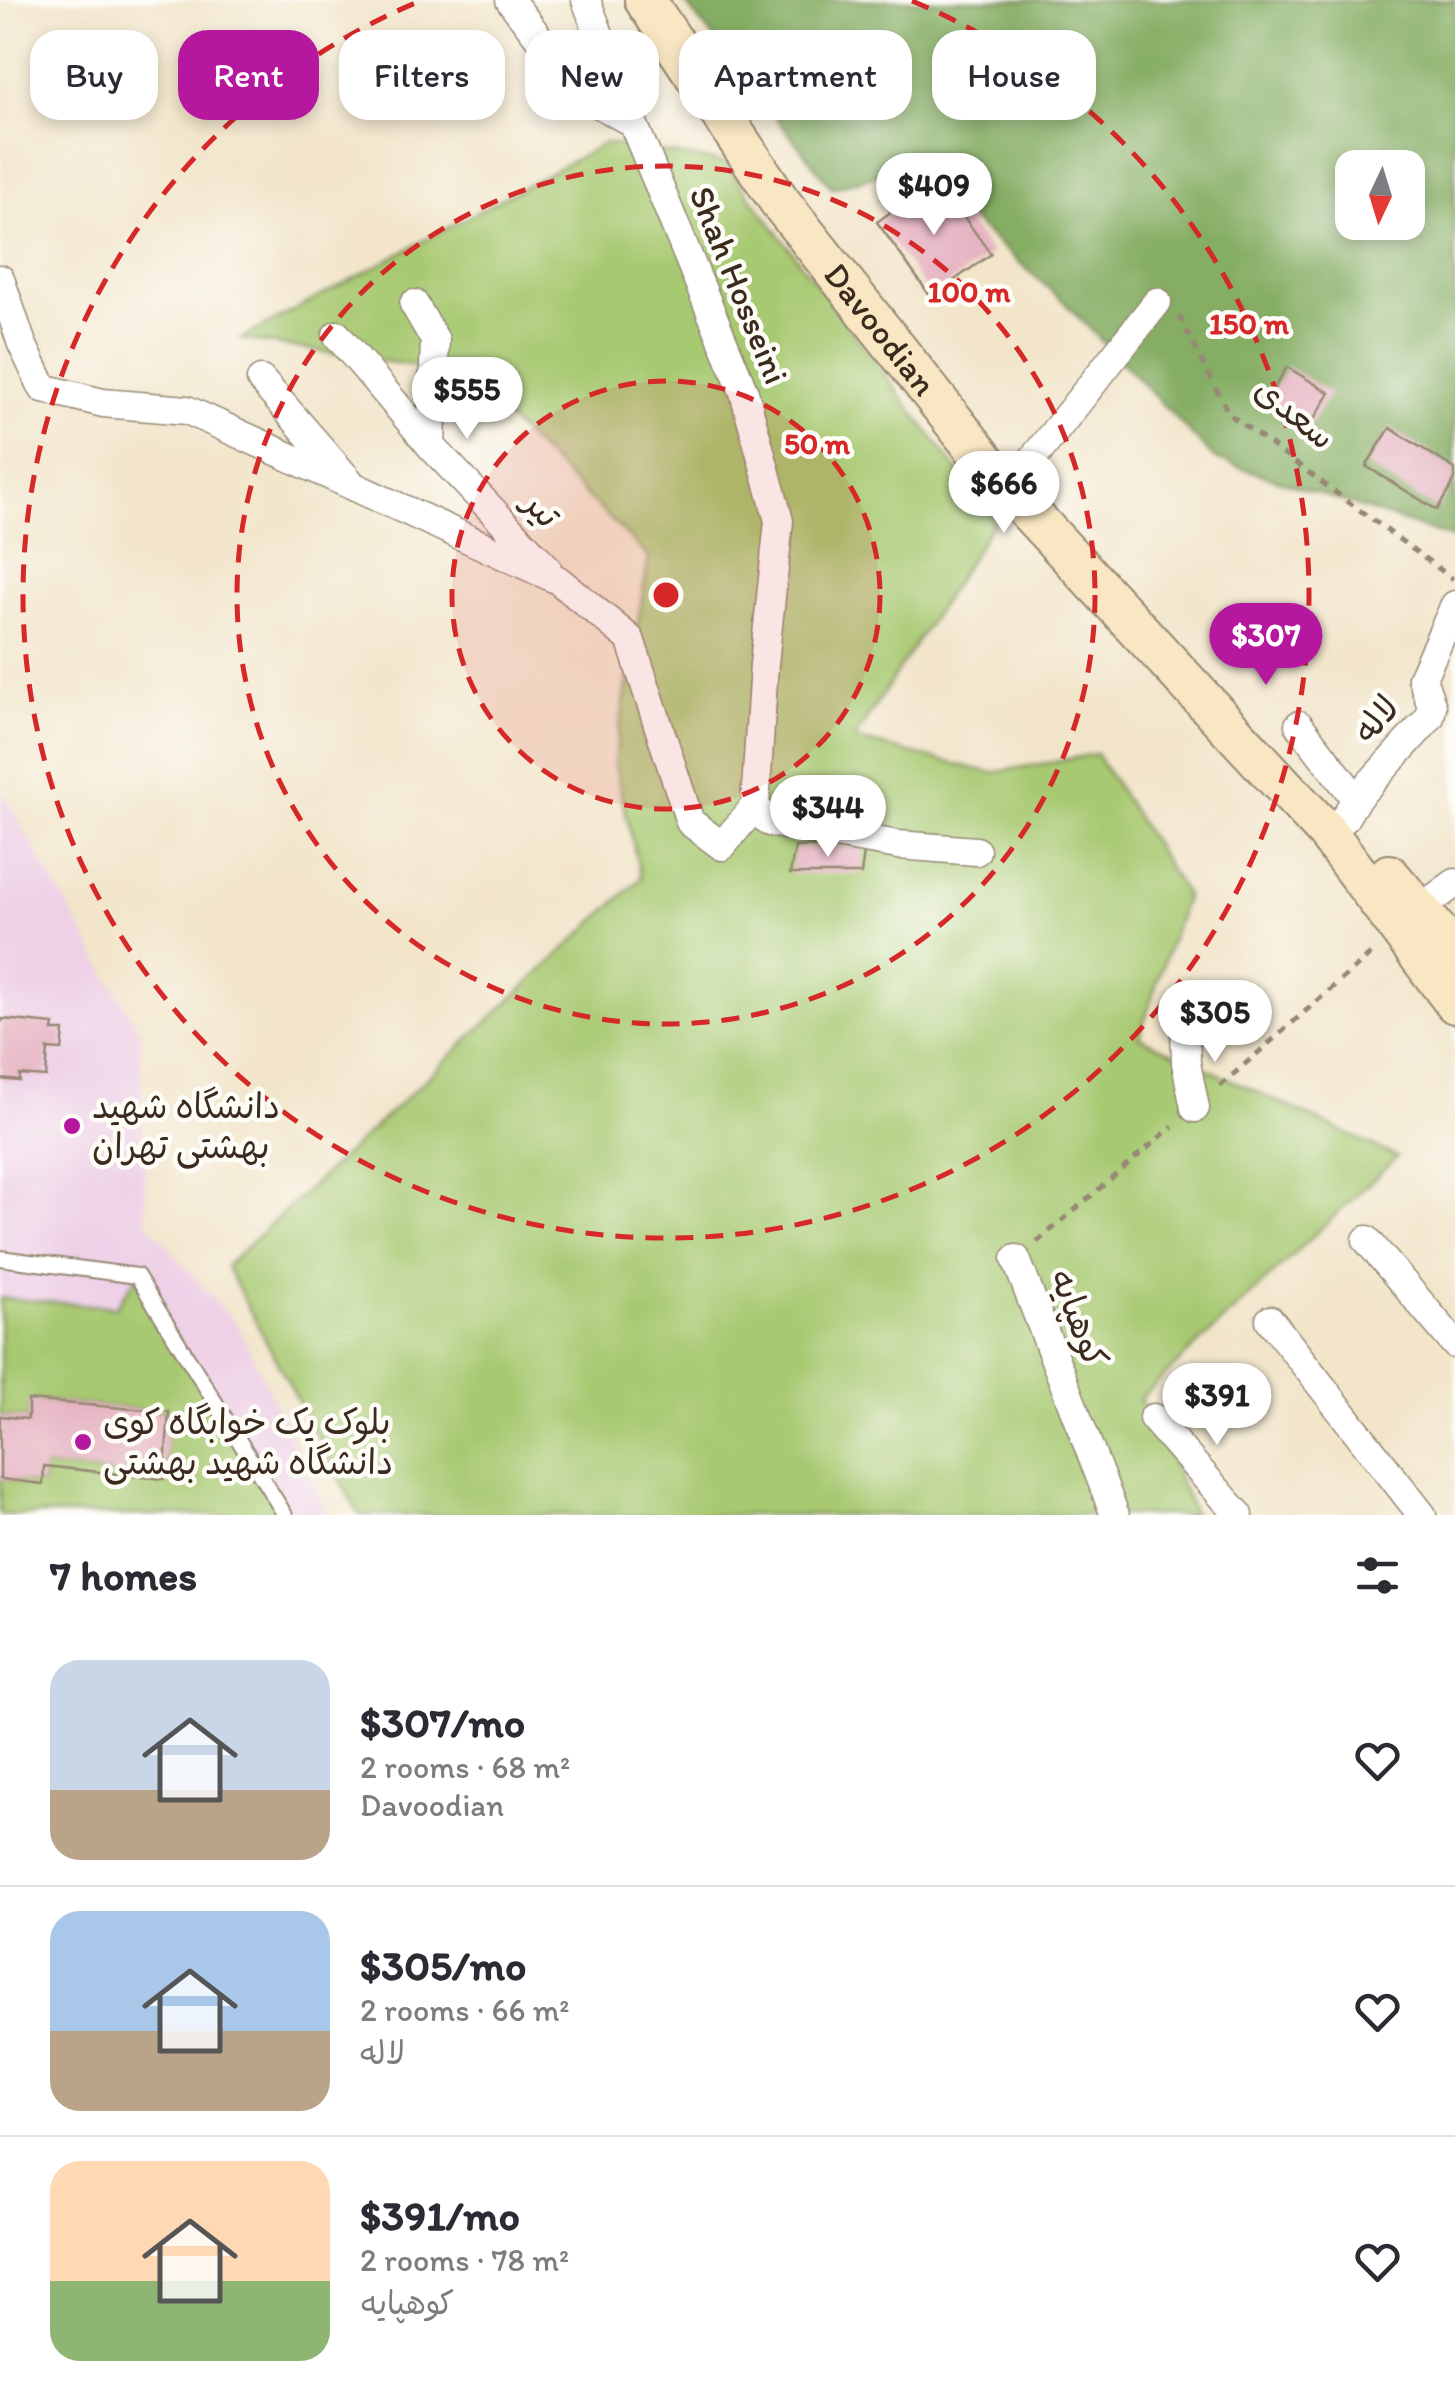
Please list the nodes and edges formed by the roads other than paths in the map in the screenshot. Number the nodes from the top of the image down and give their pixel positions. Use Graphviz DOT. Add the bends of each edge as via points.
graph roads {
  1 [pos="510,0"];
  2 [pos="586,0"];
  3 [pos="644,0"];
  4 [pos="668,0"];
  5 [pos="632,123"];
  6 [pos="0,279"];
  7 [pos="1157,302"];
  8 [pos="414,304"];
  9 [pos="337,335"];
  10 [pos="262,380"];
  11 [pos="431,446"];
  12 [pos="1021,474"];
  13 [pos="357,490"];
  14 [pos="558,580"];
  15 [pos="1455,605"];
  16 [pos="1299,725"];
  17 [pos="756,806"];
  18 [pos="1345,820"];
  19 [pos="976,850"];
  20 [pos="1455,882"];
  21 [pos="1406,918"];
  22 [pos="1455,952"];
  23 [pos="1455,1003"];
  24 [pos="1185,1028"];
  25 [pos="1195,1108"];
  26 [pos="1368,1240"];
  27 [pos="0,1258"];
  28 [pos="1016,1259"];
  29 [pos="1270,1320"];
  30 [pos="1455,1344"];
  31 [pos="1153,1418"];
  32 [pos="285,1515"];
  33 [pos="1115,1515"];
  34 [pos="1238,1515"];
  35 [pos="1422,1515"];
  1 -- 5 [label="street" via="582,94"];
  2 -- 5 [label="street, Shah Hosseini"];
  3 -- 18 [label="street, Davoodian" via="780,202 1004,485"];
  4 -- 12 [label="street, Davoodian" via="792,191"];
  5 -- 17 [label="street, Shah Hosseini" via="744,392 779,522"];
  6 -- 13 [label="street" via="43,388 103,403 188,410"];
  7 -- 12 [label="street"];
  8 -- 11 [label="street" via="435,340"];
  9 -- 11 [label="street, تیر"];
  10 -- 13 [label="street"];
  11 -- 14 [label="street, تیر"];
  12 -- 18 [label="street, Davoodian" via="1147,616"];
  13 -- 14 [label="street"];
  14 -- 17 [label="street" via="630,639 690,822 722,846"];
  15 -- 18 [label="street, لاله" via="1422,678 1430,717"];
  16 -- 18 [label="street"];
  17 -- 19 [label="street" via="769,822 898,845"];
  18 -- 21 [label="street, Davoodian"];
  20 -- 21 [label="street"];
  21 -- 22 [label="street, Davoodian"];
  21 -- 23 [label="street, Davoodian"];
  24 -- 25 [label="street"];
  26 -- 30 [label="street"];
  27 -- 32 [label="lane" via="138,1276"];
  28 -- 33 [label="street, کوهپایه"];
  29 -- 35 [label="street"];
  31 -- 34 [label="street"];
}
